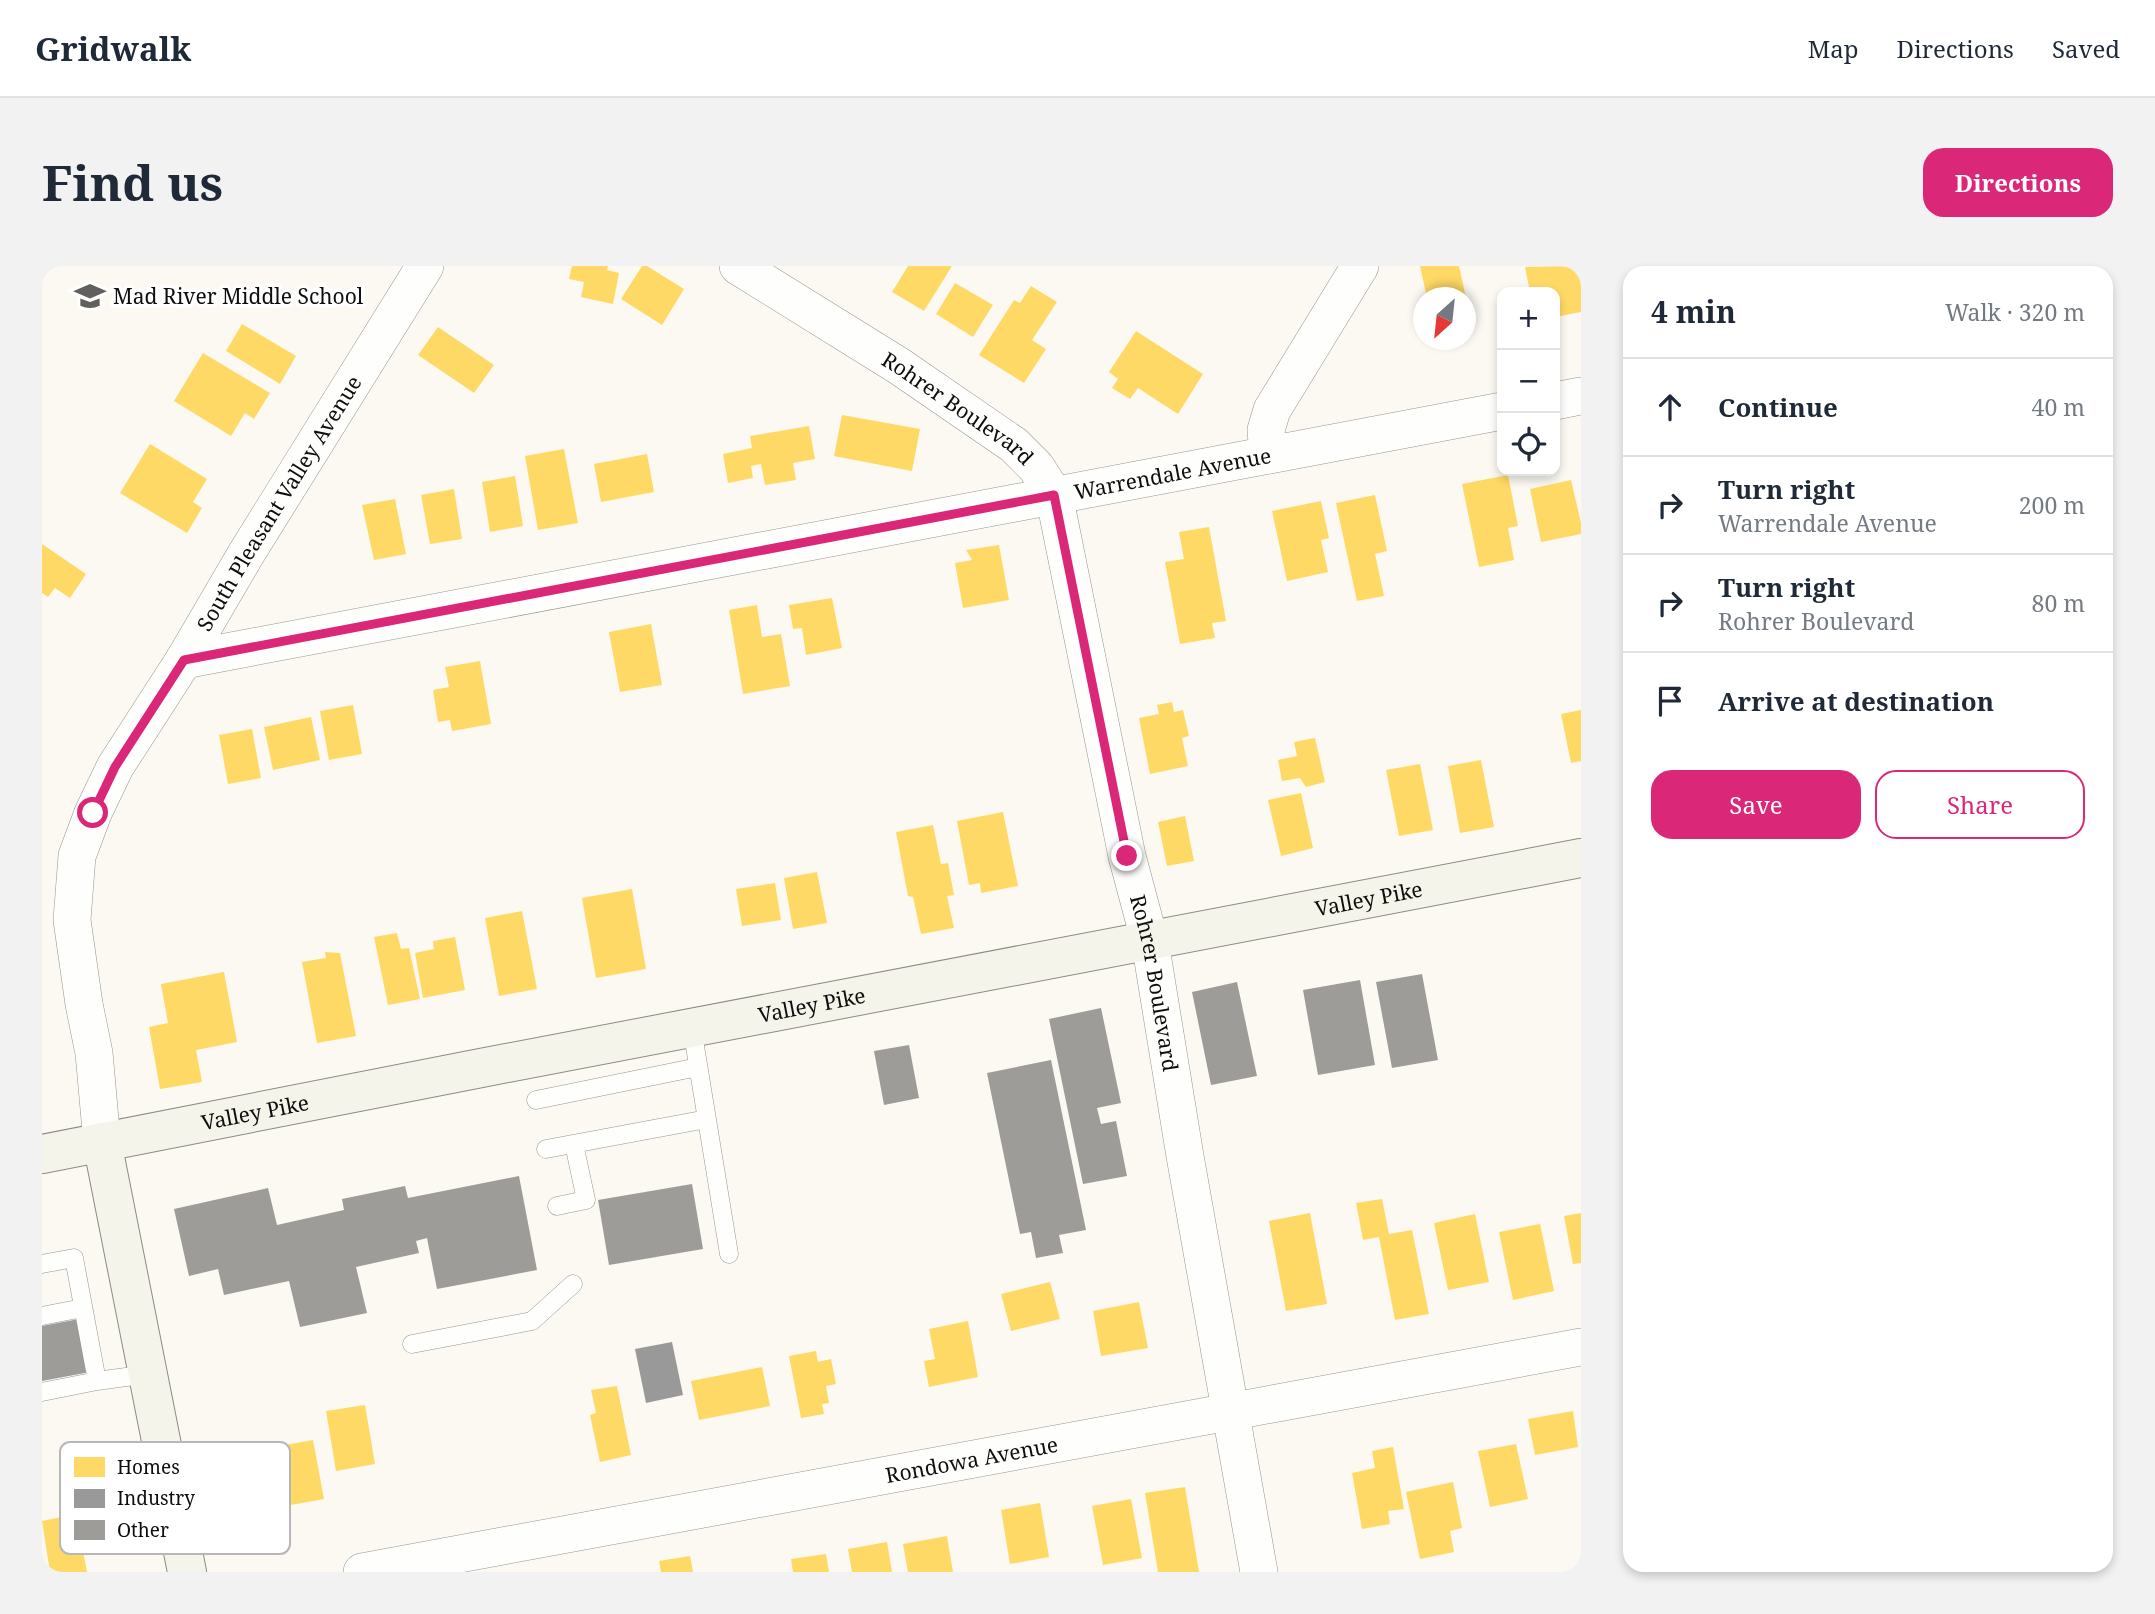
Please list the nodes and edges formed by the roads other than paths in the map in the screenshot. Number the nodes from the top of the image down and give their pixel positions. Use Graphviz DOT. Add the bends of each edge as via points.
graph roads {
  1 [pos="425,266"];
  2 [pos="738,266"];
  3 [pos="1360,266"];
  4 [pos="1581,396"];
  5 [pos="1560,400"];
  6 [pos="1497,412"];
  7 [pos="1268,455"];
  8 [pos="1054,495"];
  9 [pos="184,660"];
  10 [pos="1581,858"];
  11 [pos="1150,942"];
  12 [pos="692,1028"];
  13 [pos="698,1067"];
  14 [pos="536,1100"];
  15 [pos="707,1119"];
  16 [pos="102,1142"];
  17 [pos="574,1144"];
  18 [pos="546,1149"];
  19 [pos="42,1154"];
  20 [pos="557,1206"];
  21 [pos="729,1254"];
  22 [pos="42,1264"];
  23 [pos="573,1284"];
  24 [pos="83,1308"];
  25 [pos="42,1316"];
  26 [pos="412,1344"];
  27 [pos="1581,1347"];
  28 [pos="148,1374"];
  29 [pos="97,1381"];
  30 [pos="42,1392"];
  31 [pos="1230,1412"];
  32 [pos="161,1442"];
  33 [pos="183,1554"];
  34 [pos="187,1572"];
  35 [pos="362,1572"];
  36 [pos="1259,1572"];
  1 -- 9 [label="street, South Pleasant Valley Avenue"];
  2 -- 8 [label="street, Rohrer Boulevard" via="899,366 1014,445"];
  3 -- 7 [label="street" via="1272,410 1266,430"];
  4 -- 5 [label="street"];
  6 -- 7 [label="street, Warrendale Avenue"];
  7 -- 8 [label="street, Warrendale Avenue"];
  8 -- 9 [label="street, Warrendale Avenue"];
  8 -- 11 [label="street, Rohrer Boulevard" via="1127,856"];
  9 -- 16 [label="street, South Pleasant Valley Avenue" via="115,767 77,856 72,920 94,1053"];
  10 -- 11 [label="street, Valley Pike"];
  11 -- 12 [label="street, Valley Pike"];
  11 -- 31 [label="street, Rohrer Boulevard"];
  12 -- 13 [label="lane"];
  12 -- 16 [label="street, Valley Pike"];
  13 -- 14 [label="lane"];
  13 -- 15 [label="lane"];
  15 -- 17 [label="lane"];
  15 -- 21 [label="lane"];
  16 -- 19 [label="street, Valley Pike"];
  16 -- 28 [label="street"];
  17 -- 18 [label="lane"];
  17 -- 20 [label="lane" via="586,1200"];
  22 -- 24 [label="lane" via="74,1258"];
  23 -- 26 [label="lane" via="532,1321"];
  24 -- 25 [label="lane"];
  24 -- 29 [label="lane"];
  27 -- 31 [label="street, Rondowa Avenue"];
  28 -- 29 [label="lane"];
  28 -- 32 [label="street"];
  29 -- 30 [label="lane"];
  31 -- 35 [label="street, Rondowa Avenue"];
  31 -- 36 [label="street, Rohrer Boulevard"];
  33 -- 34 [label="street"];
}
